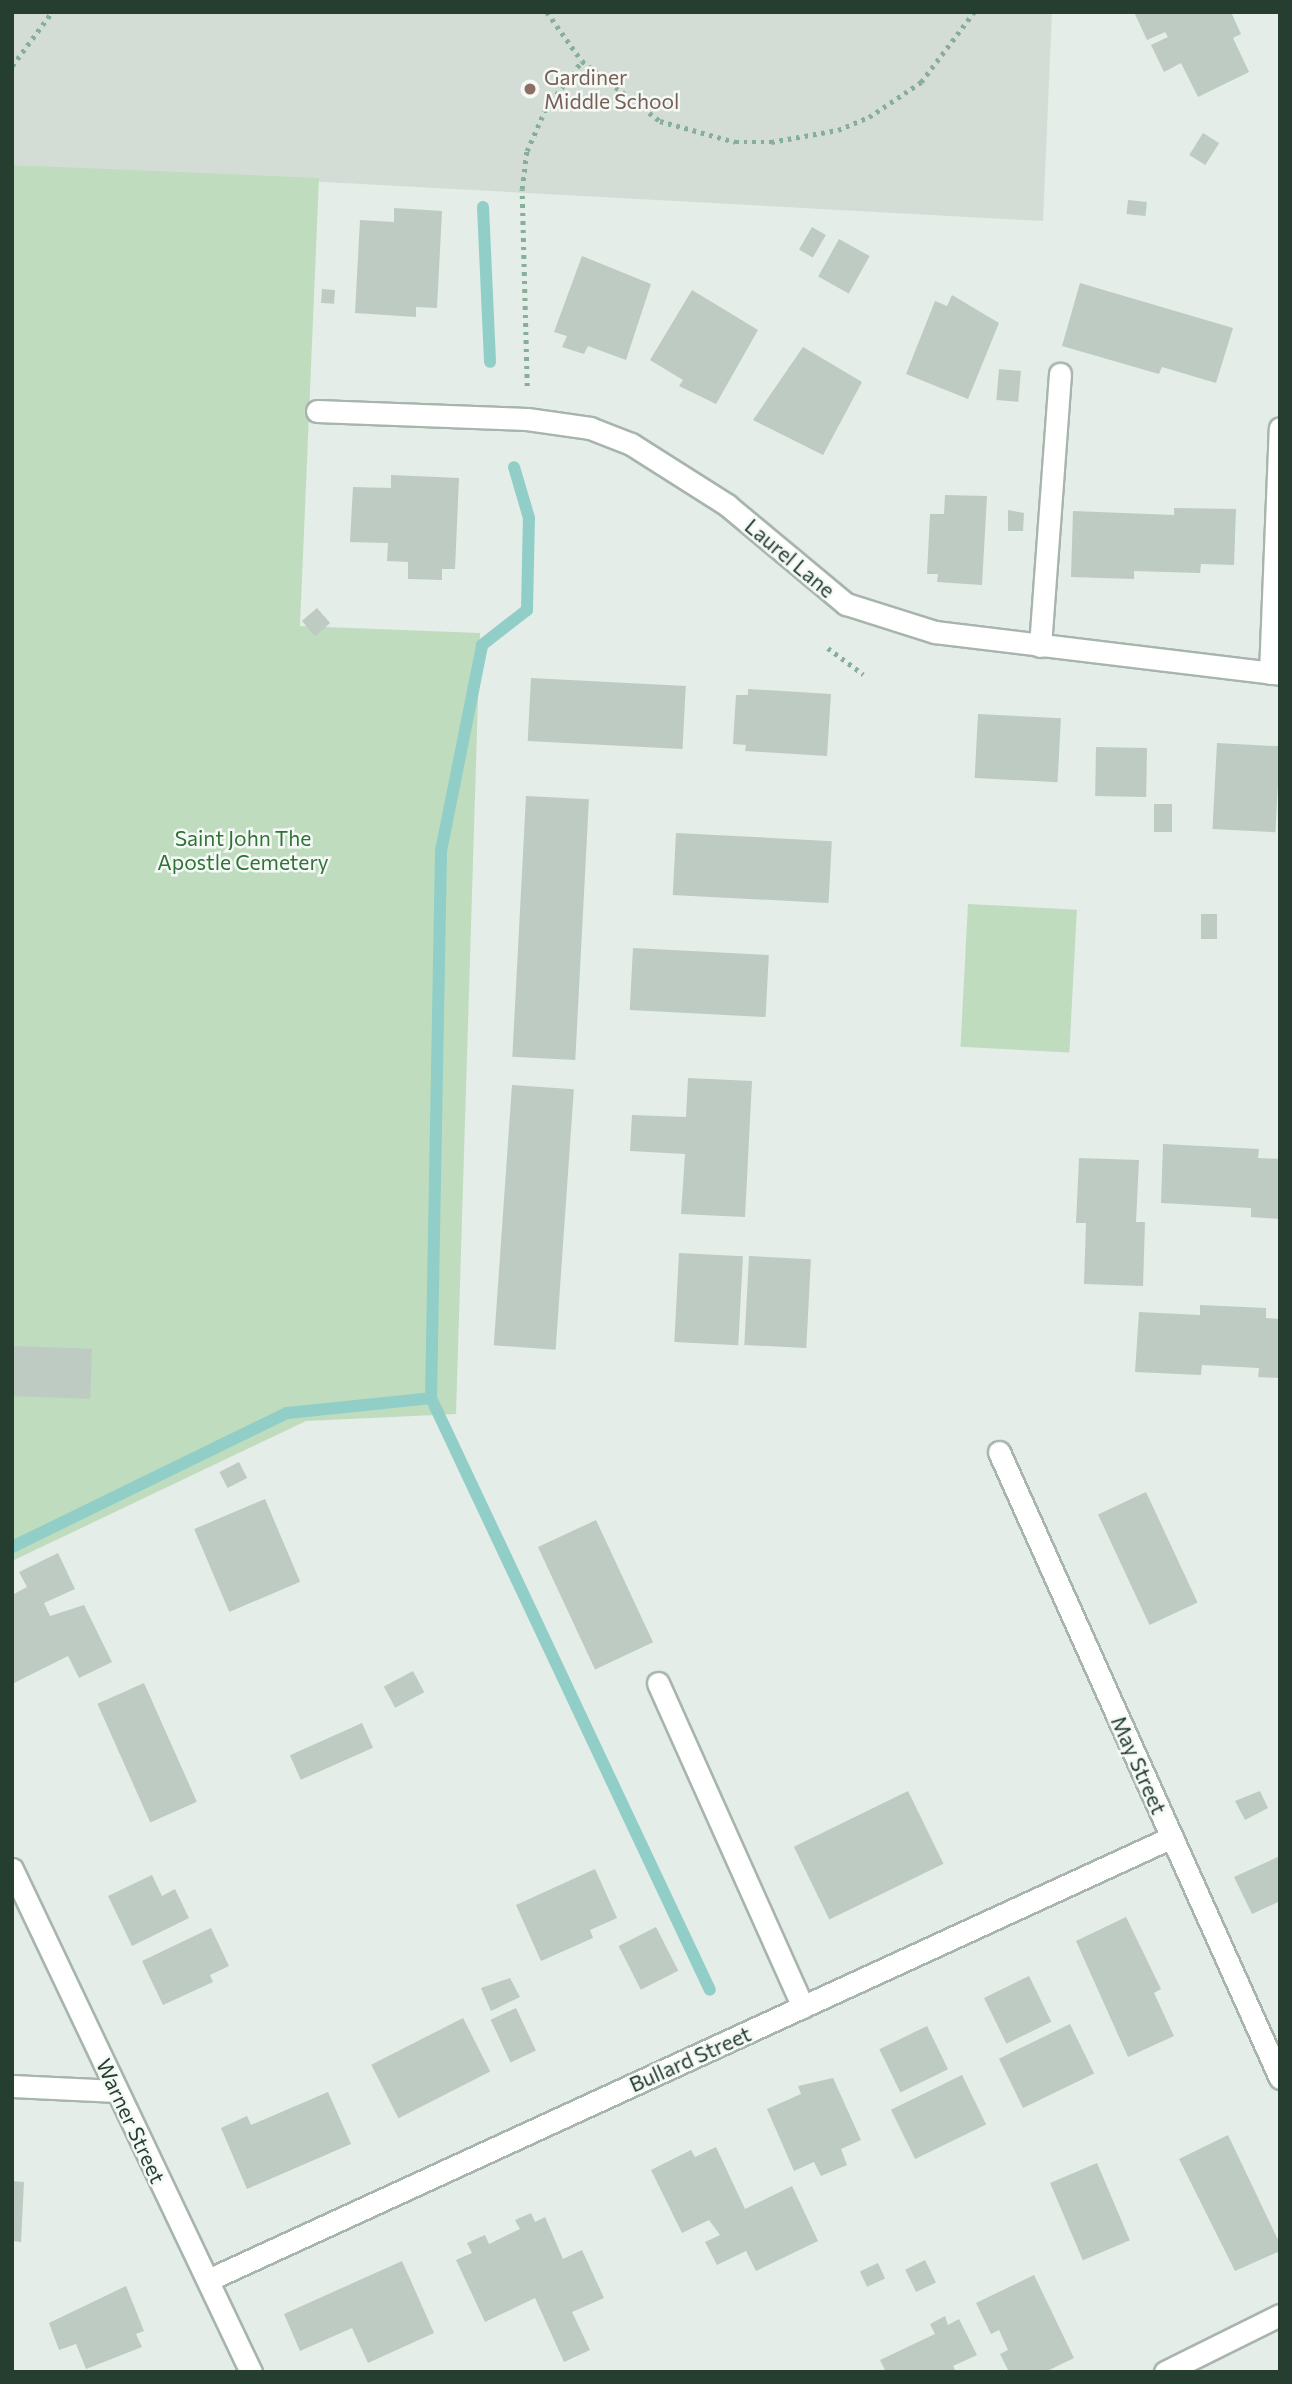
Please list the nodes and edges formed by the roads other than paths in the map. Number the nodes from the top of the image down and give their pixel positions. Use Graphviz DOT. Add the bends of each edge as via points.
graph roads {
  1 [pos="1060,374"];
  2 [pos="317,411"];
  3 [pos="1280,428"];
  4 [pos="1041,646"];
  5 [pos="1275,673"];
  6 [pos="999,1452"];
  7 [pos="658,1683"];
  8 [pos="1172,1837"];
  9 [pos="12,1869"];
  10 [pos="803,2007"];
  11 [pos="1280,2078"];
  12 [pos="12,2086"];
  13 [pos="117,2091"];
  14 [pos="208,2280"];
  15 [pos="1280,2315"];
  16 [pos="251,2372"];
  17 [pos="1165,2372"];
  1 -- 4 [label="street"];
  2 -- 4 [label="street, Laurel Lane" via="527,419 590,428 631,444 727,505 846,604 935,632"];
  3 -- 5 [label="street"];
  4 -- 5 [label="street, Laurel Lane"];
  6 -- 8 [label="street, May Street"];
  7 -- 10 [label="street"];
  8 -- 10 [label="street, Bullard Street"];
  8 -- 11 [label="street, May Street"];
  9 -- 13 [label="street, Warner Street"];
  10 -- 14 [label="street, Bullard Street"];
  12 -- 13 [label="street"];
  13 -- 14 [label="street, Warner Street"];
  14 -- 16 [label="street, Warner Street"];
  15 -- 17 [label="street"];
}
